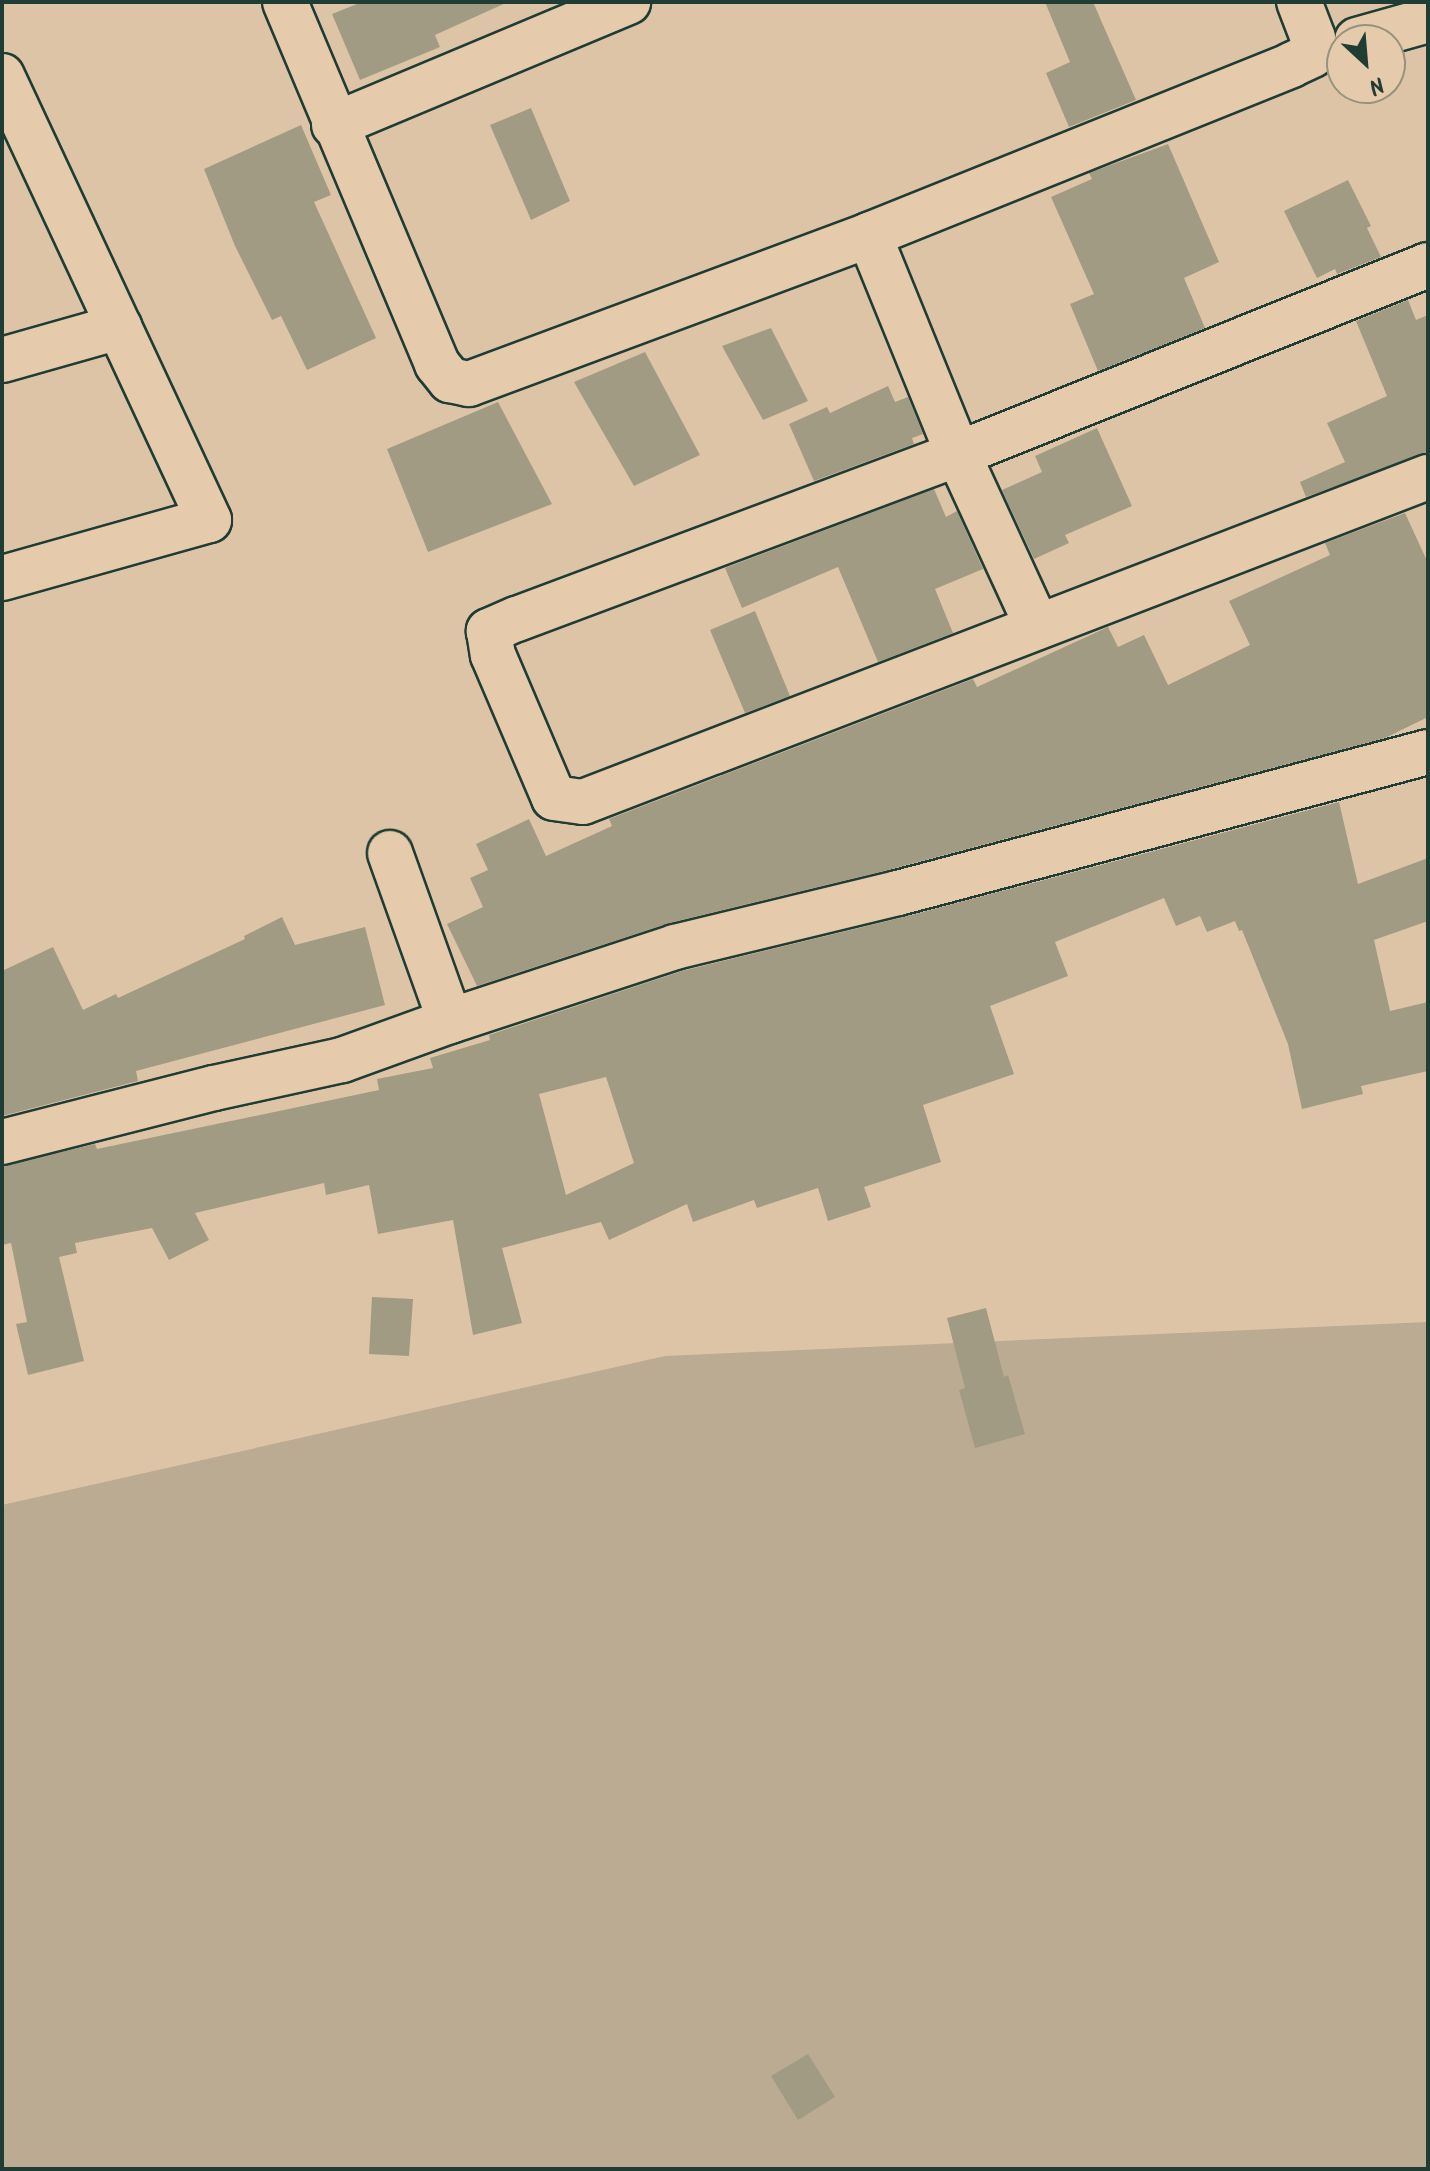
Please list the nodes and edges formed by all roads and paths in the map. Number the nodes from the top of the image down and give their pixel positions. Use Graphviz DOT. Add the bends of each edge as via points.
graph roads {
  1 [pos="285,2"];
  2 [pos="628,2"];
  3 [pos="1299,2"];
  4 [pos="1428,20"];
  5 [pos="1406,26"];
  6 [pos="1326,49"];
  7 [pos="1326,50"];
  8 [pos="2,76"];
  9 [pos="334,125"];
  10 [pos="16,141"];
  11 [pos="869,235"];
  12 [pos="1428,265"];
  13 [pos="119,327"];
  14 [pos="2,360"];
  15 [pos="958,454"];
  16 [pos="1428,477"];
  17 [pos="2,578"];
  18 [pos="1037,626"];
  19 [pos="1428,752"];
  20 [pos="390,853"];
  21 [pos="450,1021"];
  22 [pos="2,1142"];
  1 -- 9 [label="street"];
  2 -- 9 [label="street"];
  3 -- 6 [label="street" via="1313,38"];
  4 -- 5 [label="street"];
  7 -- 11 [label="street"];
  8 -- 10 [label="street"];
  9 -- 11 [label="street" via="437,364 450,380 469,384"];
  10 -- 13 [label="street"];
  11 -- 15 [label="street"];
  12 -- 15 [label="street"];
  13 -- 14 [label="street"];
  13 -- 17 [label="street" via="209,520"];
  15 -- 18 [label="street"];
  15 -- 18 [label="street" via="489,631 493,655 554,798 583,802"];
  16 -- 18 [label="street"];
  19 -- 21 [label="street" via="675,947"];
  20 -- 21 [label="street"];
  21 -- 22 [label="street" via="342,1060"];
}
